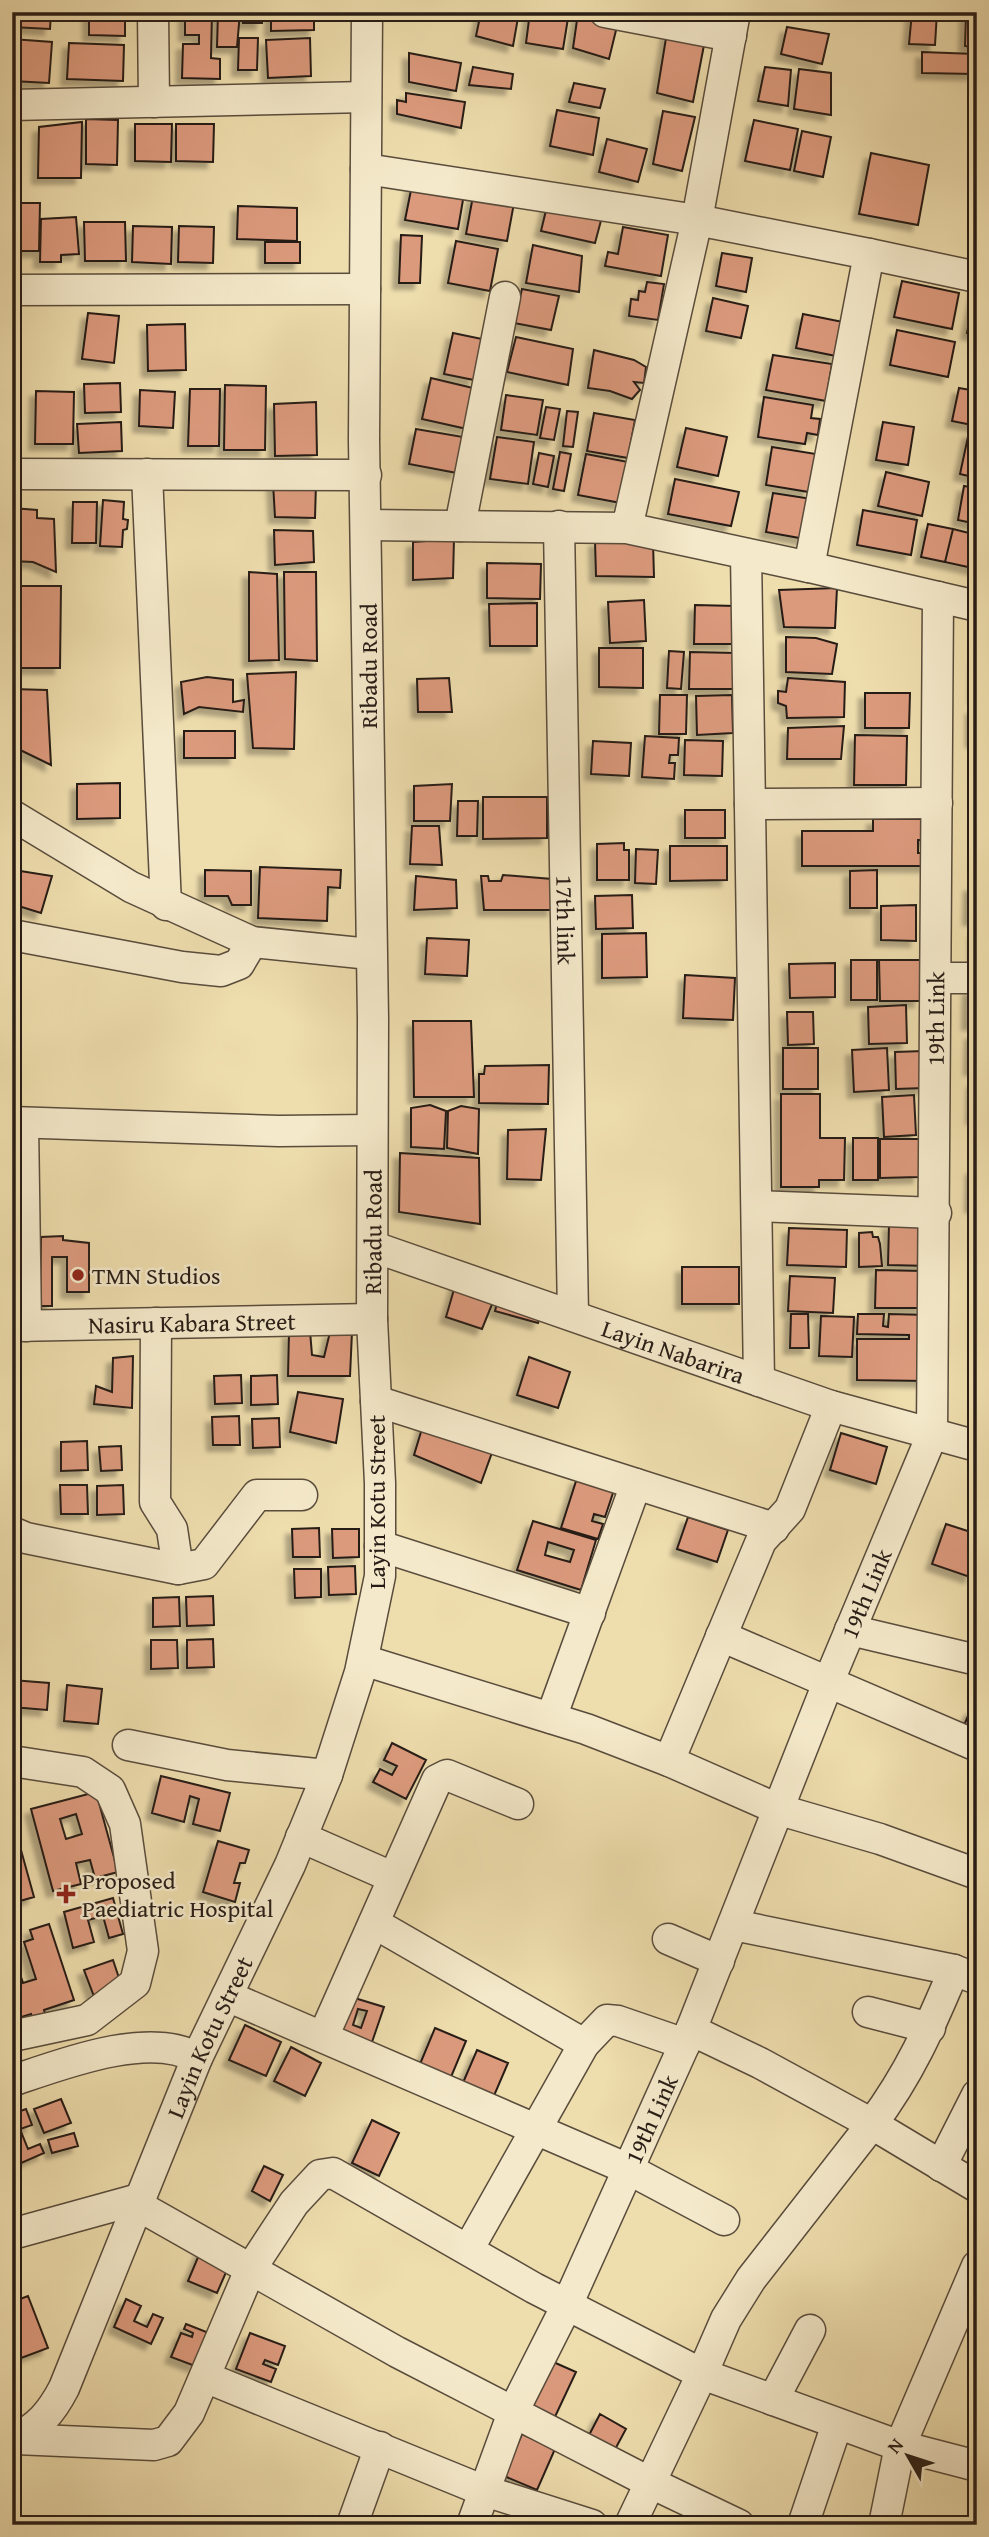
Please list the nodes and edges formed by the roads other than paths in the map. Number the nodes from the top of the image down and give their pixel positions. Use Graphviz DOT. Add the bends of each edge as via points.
graph roads {
  1 [pos="153,12"];
  2 [pos="367,12"];
  3 [pos="605,12"];
  4 [pos="733,24"];
  5 [pos="366,97"];
  6 [pos="154,102"];
  7 [pos="12,105"];
  8 [pos="366,169"];
  9 [pos="697,220"];
  10 [pos="869,254"];
  11 [pos="977,277"];
  12 [pos="365,289"];
  13 [pos="12,290"];
  14 [pos="505,297"];
  15 [pos="12,474"];
  16 [pos="147,474"];
  17 [pos="366,475"];
  18 [pos="367,525"];
  19 [pos="460,526"];
  20 [pos="559,526"];
  21 [pos="627,528"];
  22 [pos="746,554"];
  23 [pos="809,567"];
  24 [pos="938,597"];
  25 [pos="977,606"];
  26 [pos="937,803"];
  27 [pos="750,804"];
  28 [pos="12,816"];
  29 [pos="166,905"];
  30 [pos="12,935"];
  31 [pos="252,942"];
  32 [pos="370,954"];
  33 [pos="936,978"];
  34 [pos="977,978"];
  35 [pos="18,1122"];
  36 [pos="372,1130"];
  37 [pos="757,1206"];
  38 [pos="936,1213"];
  39 [pos="374,1247"];
  40 [pos="573,1315"];
  41 [pos="372,1319"];
  42 [pos="156,1324"];
  43 [pos="19,1326"];
  44 [pos="759,1381"];
  45 [pos="376,1401"];
  46 [pos="831,1406"];
  47 [pos="932,1435"];
  48 [pos="977,1446"];
  49 [pos="636,1484"];
  50 [pos="303,1496"];
  51 [pos="774,1528"];
  52 [pos="12,1532"];
  53 [pos="380,1546"];
  54 [pos="178,1569"];
  55 [pos="590,1613"];
  56 [pos="850,1630"];
  57 [pos="721,1636"];
  58 [pos="363,1660"];
  59 [pos="977,1660"];
  60 [pos="828,1683"];
  61 [pos="551,1718"];
  62 [pos="128,1745"];
  63 [pos="977,1746"];
  64 [pos="12,1761"];
  65 [pos="669,1761"];
  66 [pos="327,1775"];
  67 [pos="518,1804"];
  68 [pos="780,1810"];
  69 [pos="302,1837"];
  70 [pos="977,1874"];
  71 [pos="392,1877"];
  72 [pos="374,1923"];
  73 [pos="734,1925"];
  74 [pos="668,1939"];
  75 [pos="719,1961"];
  76 [pos="965,1975"];
  77 [pos="227,1996"];
  78 [pos="868,2012"];
  79 [pos="930,2028"];
  80 [pos="12,2036"];
  81 [pos="323,2037"];
  82 [pos="688,2037"];
  83 [pos="584,2044"];
  84 [pos="197,2058"];
  85 [pos="12,2081"];
  86 [pos="977,2095"];
  87 [pos="872,2124"];
  88 [pos="536,2128"];
  89 [pos="941,2166"];
  90 [pos="628,2169"];
  91 [pos="977,2187"];
  92 [pos="138,2202"];
  93 [pos="724,2220"];
  94 [pos="12,2234"];
  95 [pos="469,2248"];
  96 [pos="977,2266"];
  97 [pos="250,2270"];
  98 [pos="567,2305"];
  99 [pos="810,2330"];
  100 [pos="702,2374"];
  101 [pos="205,2377"];
  102 [pos="773,2400"];
  103 [pos="514,2410"];
  104 [pos="837,2424"];
  105 [pos="13,2436"];
  106 [pos="900,2446"];
  107 [pos="380,2447"];
  108 [pos="977,2466"];
  109 [pos="649,2482"];
  110 [pos="482,2490"];
  111 [pos="352,2525"];
  112 [pos="472,2525"];
  113 [pos="592,2525"];
  114 [pos="630,2525"];
  115 [pos="739,2525"];
  116 [pos="803,2525"];
  117 [pos="884,2525"];
  1 -- 6 [label="street"];
  2 -- 5 [label="street, Ribadu Road"];
  3 -- 4 [label="street"];
  4 -- 9 [label="street"];
  5 -- 6 [label="street"];
  5 -- 8 [label="street, Ribadu Road"];
  6 -- 7 [label="street"];
  8 -- 9 [label="street"];
  8 -- 12 [label="street, Ribadu Road"];
  9 -- 10 [label="street"];
  9 -- 21 [label="street"];
  10 -- 11 [label="street"];
  10 -- 23 [label="street"];
  12 -- 13 [label="street"];
  12 -- 17 [label="street, Ribadu Road"];
  14 -- 19 [label="street"];
  15 -- 16 [label="street"];
  16 -- 17 [label="street"];
  16 -- 29 [label="street"];
  17 -- 18 [label="street, Ribadu Road"];
  18 -- 19 [label="street"];
  18 -- 32 [label="street, Ribadu Road"];
  19 -- 20 [label="street"];
  20 -- 21 [label="street"];
  20 -- 40 [label="street, 17th link"];
  21 -- 22 [label="street"];
  22 -- 23 [label="street"];
  22 -- 27 [label="street"];
  23 -- 24 [label="street"];
  24 -- 25 [label="street"];
  24 -- 26 [label="street, 19th Link"];
  26 -- 27 [label="street"];
  26 -- 33 [label="street, 19th Link"];
  27 -- 37 [label="street"];
  28 -- 29 [label="street"];
  29 -- 31 [label="street"];
  30 -- 31 [label="street" via="221,971 239,964"];
  31 -- 32 [label="street"];
  32 -- 36 [label="street, Ribadu Road"];
  33 -- 34 [label="street"];
  33 -- 38 [label="street, 19th Link"];
  35 -- 36 [label="street"];
  35 -- 43 [label="street"];
  36 -- 39 [label="street, Ribadu Road"];
  37 -- 38 [label="street"];
  37 -- 44 [label="street"];
  38 -- 47 [label="street, 19th Link"];
  39 -- 40 [label="street, Layin Nabarira"];
  39 -- 41 [label="street, Ribadu Road"];
  40 -- 44 [label="street, Layin Nabarira"];
  41 -- 42 [label="street, Nasiru Kabara Street"];
  41 -- 45 [label="street, Layin Kotu Street"];
  42 -- 43 [label="street, Nasiru Kabara Street"];
  42 -- 54 [label="street" via="156,1502 172,1529"];
  44 -- 46 [label="street, Layin Nabarira"];
  45 -- 49 [label="street"];
  45 -- 53 [label="street, Layin Kotu Street"];
  46 -- 47 [label="street, Layin Nabarira"];
  46 -- 51 [label="street" via="790,1509"];
  47 -- 48 [label="street, Layin Nabarira"];
  47 -- 56 [label="street, 19th Link"];
  49 -- 51 [label="street"];
  49 -- 55 [label="street"];
  50 -- 54 [label="street" via="257,1495 204,1564"];
  51 -- 57 [label="street" via="761,1541"];
  52 -- 54 [label="street"];
  53 -- 55 [label="street"];
  53 -- 58 [label="street, Layin Kotu Street" via="380,1576"];
  55 -- 61 [label="street"];
  56 -- 59 [label="street"];
  56 -- 60 [label="street, 19th Link"];
  57 -- 60 [label="street"];
  57 -- 65 [label="street"];
  58 -- 61 [label="street"];
  58 -- 66 [label="street, Layin Kotu Street"];
  60 -- 63 [label="street"];
  60 -- 68 [label="street, 19th Link"];
  61 -- 65 [label="street"];
  62 -- 66 [label="street" via="227,1765"];
  64 -- 80 [label="street" via="83,1772 110,1790 125,1824 143,1951 135,1983 87,2020"];
  65 -- 68 [label="street"];
  66 -- 69 [label="street, Layin Kotu Street"];
  67 -- 71 [label="street" via="447,1775 441,1777"];
  68 -- 70 [label="street"];
  68 -- 73 [label="street, 19th Link"];
  69 -- 71 [label="street"];
  69 -- 77 [label="street, Layin Kotu Street"];
  71 -- 72 [label="street"];
  72 -- 81 [label="street"];
  72 -- 83 [label="street"];
  73 -- 75 [label="street, 19th Link"];
  73 -- 76 [label="street"];
  74 -- 75 [label="street"];
  75 -- 82 [label="street, 19th Link"];
  76 -- 79 [label="street"];
  77 -- 81 [label="street"];
  77 -- 84 [label="street, Layin Kotu Street"];
  78 -- 79 [label="street"];
  79 -- 87 [label="street" via="902,2084"];
  81 -- 88 [label="street"];
  82 -- 83 [label="street" via="607,2020"];
  82 -- 87 [label="street" via="760,2063"];
  82 -- 90 [label="street, 19th Link"];
  83 -- 88 [label="street"];
  84 -- 85 [label="street" via="181,2048 139,2047"];
  84 -- 92 [label="street, Layin Kotu Street"];
  86 -- 89 [label="street"];
  87 -- 89 [label="street"];
  87 -- 100 [label="street" via="751,2279 726,2319"];
  88 -- 90 [label="street"];
  88 -- 95 [label="street"];
  89 -- 91 [label="street"];
  90 -- 93 [label="street"];
  90 -- 98 [label="street, 19th Link"];
  92 -- 94 [label="street"];
  92 -- 97 [label="street"];
  92 -- 105 [label="street, Layin Kotu Street" via="53,2411 37,2426"];
  95 -- 97 [label="street" via="334,2173 320,2175 294,2203"];
  95 -- 98 [label="street"];
  96 -- 106 [label="street"];
  97 -- 101 [label="street"];
  97 -- 103 [label="street" via="397,2352"];
  98 -- 100 [label="street"];
  98 -- 103 [label="street, 19th Link"];
  99 -- 102 [label="street"];
  100 -- 102 [label="street"];
  100 -- 109 [label="street"];
  101 -- 105 [label="street" via="182,2427 168,2441 154,2445"];
  101 -- 107 [label="street"];
  102 -- 104 [label="street"];
  103 -- 109 [label="street"];
  103 -- 110 [label="street, 19th Link"];
  104 -- 106 [label="street"];
  104 -- 116 [label="street"];
  106 -- 108 [label="street"];
  106 -- 117 [label="street"];
  107 -- 110 [label="street"];
  107 -- 111 [label="street"];
  109 -- 114 [label="street"];
  109 -- 115 [label="street"];
  110 -- 112 [label="street, 19th Link"];
  110 -- 113 [label="street"];
}
